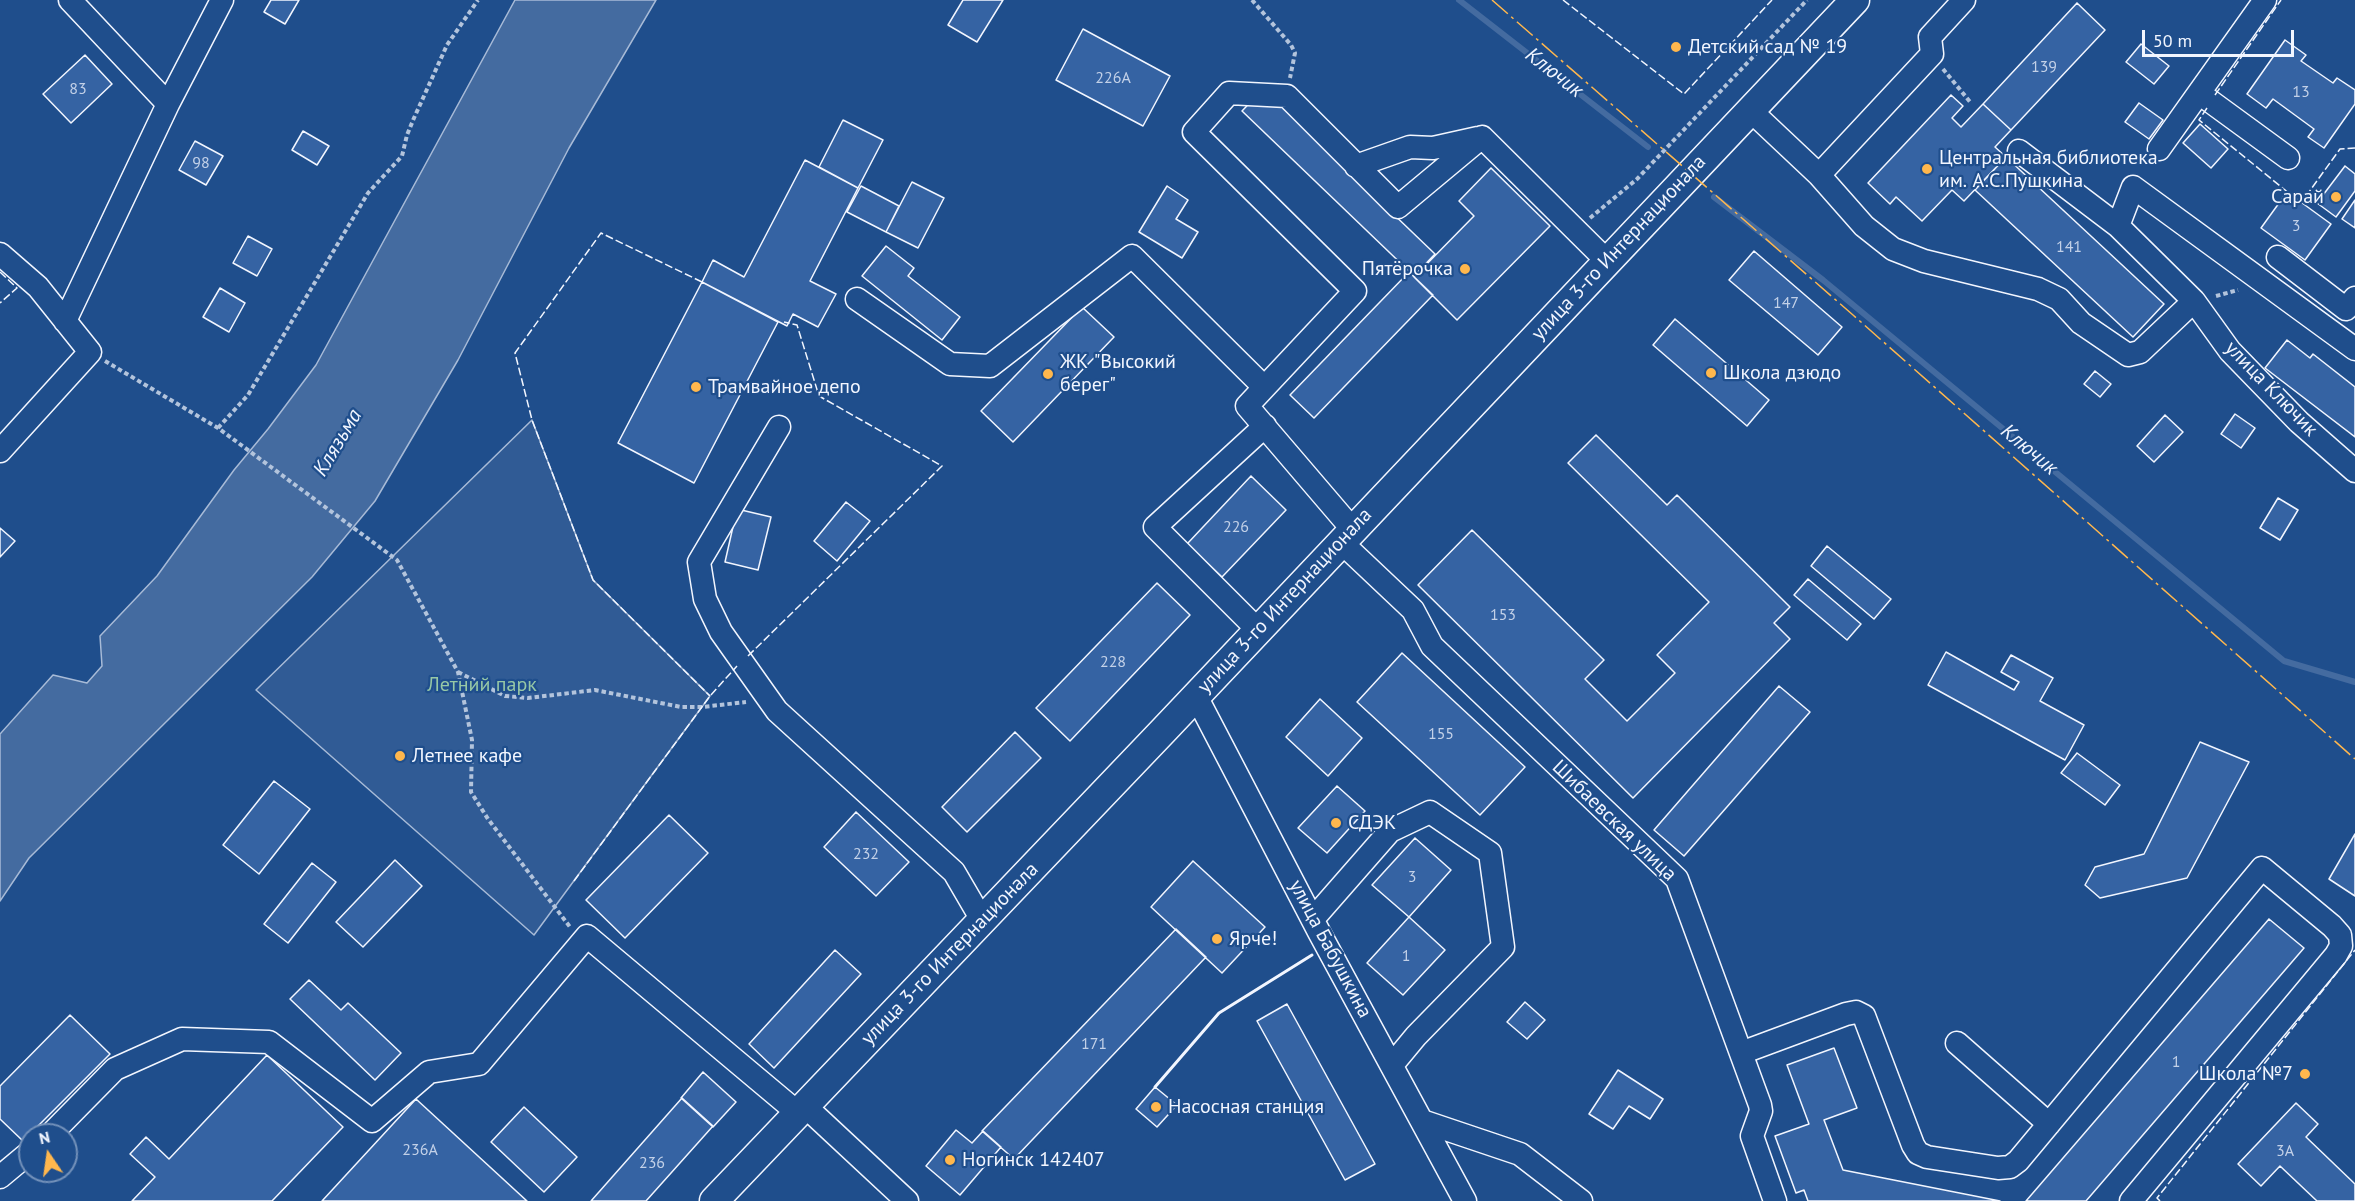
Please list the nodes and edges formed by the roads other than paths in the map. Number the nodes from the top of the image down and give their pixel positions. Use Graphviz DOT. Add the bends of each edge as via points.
graph roads {
  1 [pos="70,0"];
  2 [pos="222,0"];
  3 [pos="1855,0"];
  4 [pos="1964,0"];
  5 [pos="2265,0"];
  6 [pos="2199,93"];
  7 [pos="168,104"];
  8 [pos="1750,110"];
  9 [pos="1482,137"];
  10 [pos="2159,149"];
  11 [pos="2019,151"];
  12 [pos="2288,158"];
  13 [pos="1356,166"];
  14 [pos="1819,175"];
  15 [pos="2118,226"];
  16 [pos="0,254"];
  17 [pos="2278,257"];
  18 [pos="1607,261"];
  19 [pos="2355,298"];
  20 [pos="857,299"];
  21 [pos="2194,301"];
  22 [pos="65,321"];
  23 [pos="2355,349"];
  24 [pos="1264,387"];
  25 [pos="1265,426"];
  26 [pos="779,427"];
  27 [pos="0,451"];
  28 [pos="2355,471"];
  29 [pos="1347,536"];
  30 [pos="1258,630"];
  31 [pos="1196,696"];
  32 [pos="1313,919"];
  33 [pos="982,920"];
  34 [pos="1957,1042"];
  35 [pos="1741,1053"];
  36 [pos="1392,1065"];
  37 [pos="802,1109"];
  38 [pos="1422,1121"];
  39 [pos="62,1123"];
  40 [pos="2049,1124"];
  41 [pos="18,1162"];
  42 [pos="0,1177"];
  43 [pos="714,1201"];
  44 [pos="907,1201"];
  45 [pos="1465,1201"];
  46 [pos="1581,1201"];
  47 [pos="1775,1201"];
  48 [pos="2131,1201"];
  1 -- 7 [label="street"];
  2 -- 7 [label="street"];
  3 -- 8 [label="main road, улица 3-го Интернационала"];
  4 -- 14 [label="street" via="1930,37 1932,54"];
  5 -- 6 [label="street"];
  6 -- 10 [label="street"];
  6 -- 12 [label="street"];
  7 -- 22 [label="street"];
  8 -- 14 [label="street"];
  8 -- 18 [label="main road, улица 3-го Интернационала"];
  9 -- 13 [label="street" via="1433,148 1410,147"];
  9 -- 13 [label="street" via="1398,207"];
  9 -- 18 [label="street"];
  11 -- 15 [label="street, улица Ключик"];
  13 -- 24 [label="street" via="1287,96 1229,93 1194,132 1355,291"];
  14 -- 21 [label="street" via="1864,226 1893,249 1924,261 2038,289 2059,300 2081,323 2128,355 2140,352"];
  15 -- 21 [label="street, улица Ключик"];
  15 -- 23 [label="street" via="2133,187"];
  16 -- 22 [label="street" via="38,287"];
  17 -- 19 [label="street" via="2346,309"];
  18 -- 29 [label="main road, улица 3-го Интернационала"];
  20 -- 24 [label="street" via="950,364 990,366 1132,256"];
  21 -- 28 [label="street, улица Ключик" via="2230,351 2299,422"];
  22 -- 27 [label="street" via="90,352"];
  24 -- 25 [label="street, Шибаевская улица" via="1247,406"];
  25 -- 29 [label="street, Шибаевская улица"];
  25 -- 30 [label="street" via="1155,527"];
  26 -- 33 [label="street" via="699,562 705,598 721,632 777,711 954,872"];
  29 -- 30 [label="main road, улица 3-го Интернационала"];
  29 -- 35 [label="street, Шибаевская улица" via="1413,610 1432,646 1677,879"];
  30 -- 31 [label="main road, улица 3-го Интернационала"];
  31 -- 32 [label="street, улица Бабушкина"];
  31 -- 33 [label="main road, улица 3-го Интернационала"];
  32 -- 36 [label="street, улица Бабушкина"];
  32 -- 36 [label="street" via="1390,831 1430,812 1490,853 1503,947"];
  33 -- 37 [label="main road, улица 3-го Интернационала"];
  34 -- 40 [label="street"];
  35 -- 40 [label="street" via="1856,1012 1868,1023 1918,1152 2010,1167"];
  35 -- 47 [label="street, Шибаевская улица" via="1761,1111 1753,1143"];
  36 -- 38 [label="street, улица Бабушкина"];
  37 -- 39 [label="street" via="584,940 479,1064 429,1072 372,1121 269,1041 182,1039 115,1069"];
  37 -- 43 [label="main road, улица 3-го Интернационала"];
  37 -- 44 [label="street"];
  38 -- 45 [label="street, улица Бабушкина"];
  38 -- 46 [label="street" via="1520,1154"];
  40 -- 48 [label="street" via="2262,868 2332,926 2340,935 2341,946 2336,955"];
  41 -- 42 [label="street"];
}
